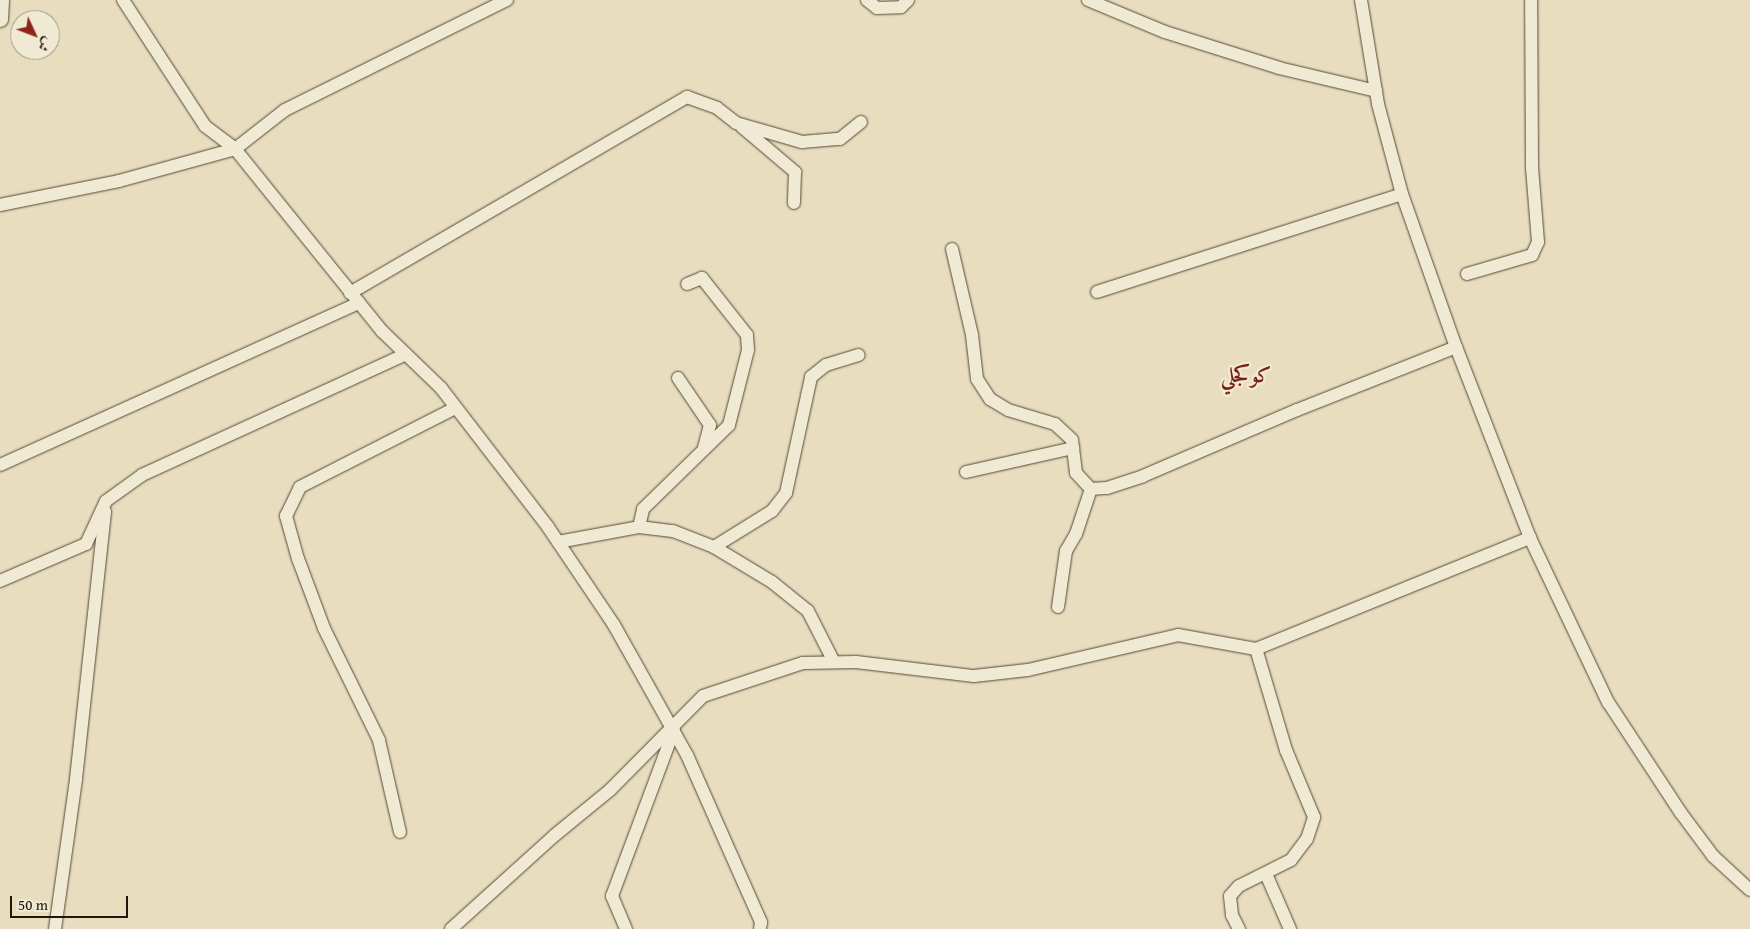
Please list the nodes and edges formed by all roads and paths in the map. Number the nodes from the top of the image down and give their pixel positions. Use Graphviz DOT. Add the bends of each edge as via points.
graph roads {
  1 [pos="1,0"];
  2 [pos="123,0"];
  3 [pos="506,0"];
  4 [pos="867,0"];
  5 [pos="908,0"];
  6 [pos="1088,0"];
  7 [pos="1361,0"];
  8 [pos="1531,0"];
  9 [pos="0,19"];
  10 [pos="1376,91"];
  11 [pos="861,122"];
  12 [pos="736,123"];
  13 [pos="235,149"];
  14 [pos="1402,194"];
  15 [pos="794,203"];
  16 [pos="0,205"];
  17 [pos="952,249"];
  18 [pos="1467,274"];
  19 [pos="687,284"];
  20 [pos="1097,292"];
  21 [pos="350,293"];
  22 [pos="359,303"];
  23 [pos="1456,347"];
  24 [pos="406,354"];
  25 [pos="858,355"];
  26 [pos="678,378"];
  27 [pos="455,408"];
  28 [pos="704,447"];
  29 [pos="1073,448"];
  30 [pos="0,465"];
  31 [pos="966,472"];
  32 [pos="1091,489"];
  33 [pos="106,501"];
  34 [pos="639,527"];
  35 [pos="1530,538"];
  36 [pos="558,542"];
  37 [pos="714,547"];
  38 [pos="0,581"];
  39 [pos="1058,607"];
  40 [pos="1256,648"];
  41 [pos="834,662"];
  42 [pos="672,728"];
  43 [pos="400,832"];
  44 [pos="1266,874"];
  45 [pos="1750,890"];
  46 [pos="55,929"];
  47 [pos="451,929"];
  48 [pos="626,929"];
  49 [pos="760,929"];
  50 [pos="1239,929"];
  51 [pos="1290,929"];
  1 -- 9 [label="street"];
  2 -- 13 [label="street" via="205,126"];
  3 -- 13 [label="street" via="285,110"];
  4 -- 5 [label="street" via="877,8 900,7"];
  6 -- 10 [label="street" via="1174,35 1279,68"];
  7 -- 10 [label="street"];
  8 -- 18 [label="street" via="1532,167 1538,242 1532,255"];
  10 -- 14 [label="street"];
  11 -- 12 [label="street" via="840,139 802,142"];
  12 -- 15 [label="street" via="795,172"];
  12 -- 21 [label="street" via="717,108 687,97"];
  13 -- 16 [label="street" via="118,181"];
  13 -- 21 [label="street"];
  14 -- 20 [label="street"];
  14 -- 23 [label="street"];
  17 -- 29 [label="street" via="972,335 977,379 990,400 1008,410 1055,424 1072,440"];
  19 -- 28 [label="street" via="702,278 747,335 748,350 728,425"];
  21 -- 22 [label="street"];
  22 -- 24 [label="street"];
  22 -- 30 [label="street"];
  23 -- 32 [label="street" via="1143,476 1107,488"];
  23 -- 35 [label="street"];
  24 -- 27 [label="street" via="441,388"];
  24 -- 33 [label="street" via="142,474"];
  25 -- 37 [label="street" via="826,365 811,377 786,493 772,511"];
  26 -- 28 [label="street" via="710,425"];
  27 -- 36 [label="street"];
  27 -- 43 [label="street" via="300,487 286,516 324,628 379,740"];
  28 -- 34 [label="street" via="644,509"];
  29 -- 31 [label="street"];
  29 -- 32 [label="street" via="1076,473"];
  32 -- 39 [label="street" via="1076,534 1066,551"];
  33 -- 38 [label="street" via="86,544"];
  33 -- 46 [label="street" via="76,779"];
  34 -- 36 [label="street"];
  34 -- 37 [label="street" via="673,532"];
  35 -- 40 [label="street"];
  35 -- 45 [label="street" via="1608,702 1713,856"];
  36 -- 42 [label="street" via="614,625"];
  37 -- 41 [label="street" via="772,582 808,611"];
  40 -- 41 [label="street" via="1178,635 1028,670 974,676"];
  40 -- 44 [label="street" via="1286,750 1314,817 1307,840 1291,860"];
  41 -- 42 [label="street" via="803,663 703,696"];
  42 -- 47 [label="street" via="610,790"];
  42 -- 48 [label="street" via="612,896"];
  42 -- 49 [label="street" via="761,922"];
  44 -- 50 [label="street" via="1239,886 1230,896 1232,915"];
  44 -- 51 [label="street"];
}
